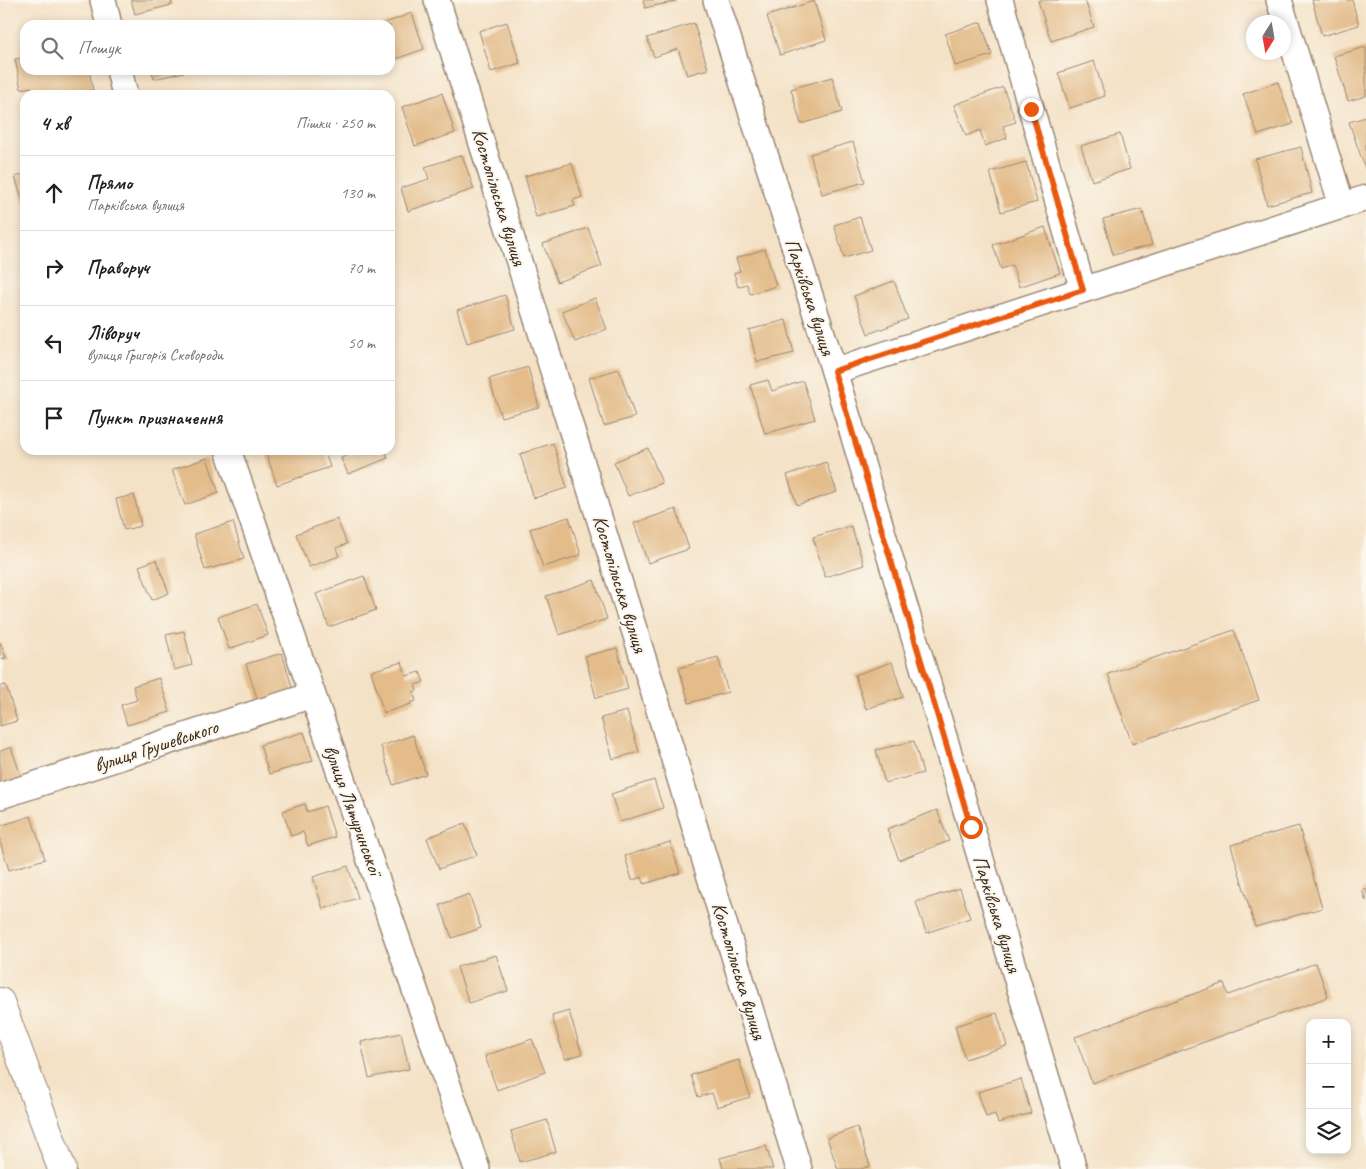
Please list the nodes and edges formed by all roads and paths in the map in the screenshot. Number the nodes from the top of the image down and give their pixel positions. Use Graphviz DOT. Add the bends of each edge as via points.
graph roads {
  1 [pos="103,0"];
  2 [pos="437,0"];
  3 [pos="716,0"];
  4 [pos="1000,0"];
  5 [pos="1278,0"];
  6 [pos="108,20"];
  7 [pos="120,75"];
  8 [pos="123,90"];
  9 [pos="1366,198"];
  10 [pos="1342,206"];
  11 [pos="1083,290"];
  12 [pos="834,371"];
  13 [pos="230,455"];
  14 [pos="312,695"];
  15 [pos="0,796"];
  16 [pos="0,1002"];
  17 [pos="62,1169"];
  18 [pos="478,1169"];
  19 [pos="799,1169"];
  20 [pos="1074,1169"];
  1 -- 6 [label="street"];
  2 -- 19 [label="street, Костопільська вулиця"];
  3 -- 12 [label="street, Парківська вулиця"];
  4 -- 11 [label="street"];
  5 -- 10 [label="street"];
  7 -- 8 [label="street"];
  9 -- 10 [label="street"];
  10 -- 11 [label="street"];
  11 -- 12 [label="street"];
  12 -- 20 [label="street, Парківська вулиця"];
  13 -- 14 [label="street, вулиця Лятуринської"];
  14 -- 15 [label="street, вулиця Грушевського"];
  14 -- 18 [label="street, вулиця Лятуринської"];
  16 -- 17 [label="street"];
}
